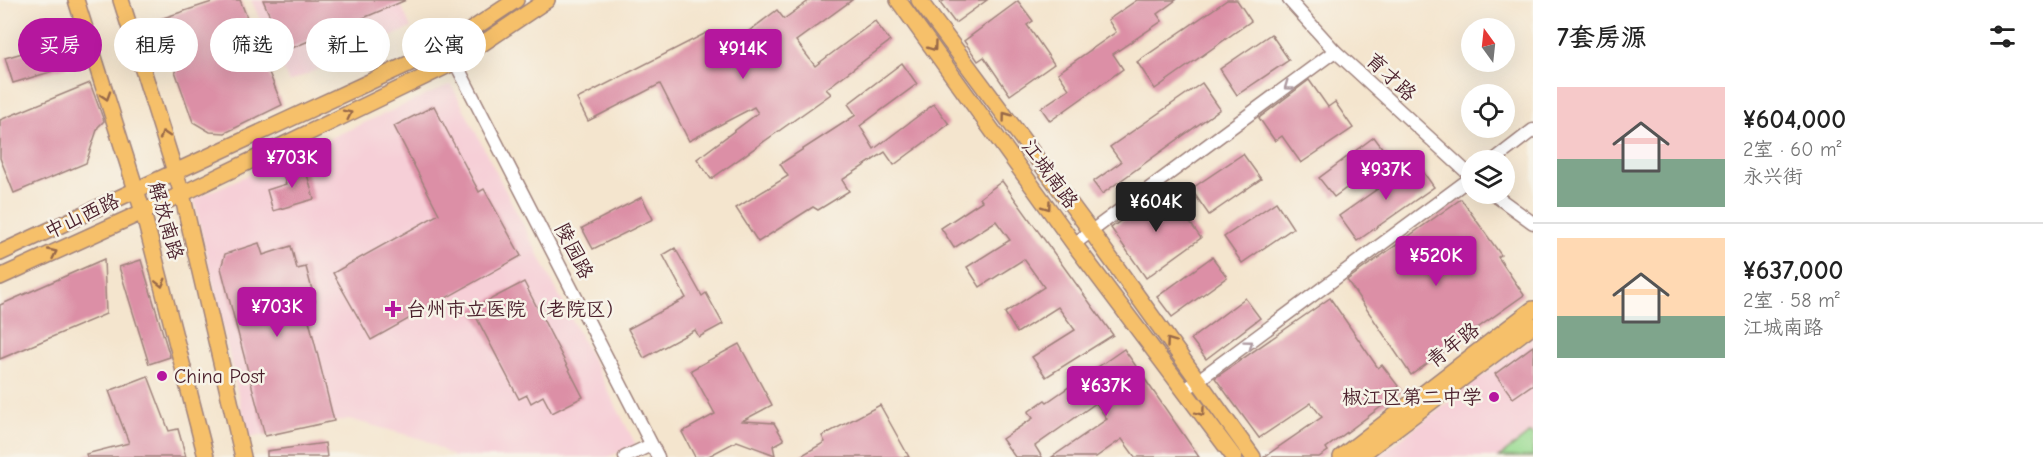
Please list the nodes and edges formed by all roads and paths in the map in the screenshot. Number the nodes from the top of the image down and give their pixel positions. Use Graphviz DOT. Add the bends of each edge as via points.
graph roads {
  1 [pos="76,0"];
  2 [pos="121,0"];
  3 [pos="516,0"];
  4 [pos="547,0"];
  5 [pos="898,0"];
  6 [pos="919,0"];
  7 [pos="1289,0"];
  8 [pos="486,41"];
  9 [pos="1335,51"];
  10 [pos="434,72"];
  11 [pos="460,72"];
  12 [pos="1533,130"];
  13 [pos="1507,150"];
  14 [pos="1461,167"];
  15 [pos="176,172"];
  16 [pos="1461,185"];
  17 [pos="136,191"];
  18 [pos="182,194"];
  19 [pos="1507,204"];
  20 [pos="143,212"];
  21 [pos="1533,223"];
  22 [pos="1090,230"];
  23 [pos="1074,244"];
  24 [pos="0,253"];
  25 [pos="0,277"];
  26 [pos="1533,309"];
  27 [pos="1533,325"];
  28 [pos="1198,381"];
  29 [pos="1185,390"];
  30 [pos="651,445"];
  31 [pos="206,457"];
  32 [pos="243,457"];
  33 [pos="625,457"];
  34 [pos="658,457"];
  35 [pos="1234,457"];
  36 [pos="1253,457"];
  37 [pos="1341,457"];
  38 [pos="1358,457"];
  1 -- 17 [label="main road, 解放南路, one-way"];
  15 -- 2 [label="main road, 解放南路, one-way"];
  3 -- 15 [label="main road, 中山西路" via="447,46"];
  4 -- 8 [label="main road, 中山西路"];
  5 -- 23 [label="main road, 江城南路, one-way"];
  22 -- 6 [label="main road, 江城南路, one-way"];
  7 -- 9 [label="street, 育才路"];
  9 -- 14 [label="street, 育才路"];
  9 -- 22 [label="street, one-way"];
  18 -- 10 [label="main road, 中山西路, one-way"];
  11 -- 30 [label="street, 陵园路"];
  12 -- 13 [label="street"];
  15 -- 17 [label="main road, 中山西路"];
  15 -- 18 [label="main road, 解放南路"];
  28 -- 16 [label="street, one-way"];
  17 -- 20 [label="main road, 解放南路"];
  17 -- 24 [label="main road, 中山西路"];
  18 -- 20 [label="main road, 中山西路"];
  18 -- 32 [label="main road, 解放南路"];
  19 -- 21 [label="street"];
  25 -- 20 [label="main road, 中山西路, one-way"];
  20 -- 31 [label="main road, 解放南路, one-way"];
  22 -- 23 [label="street"];
  28 -- 22 [label="main road, 江城南路, one-way"];
  23 -- 29 [label="main road, 江城南路"];
  26 -- 37 [label="main road, 青年路"];
  27 -- 38 [label="main road"];
  28 -- 29 [label="street"];
  28 -- 36 [label="main road, 江城南路"];
  29 -- 35 [label="main road, 江城南路, one-way"];
  30 -- 33 [label="street"];
  30 -- 34 [label="street, 陵园路"];
}
